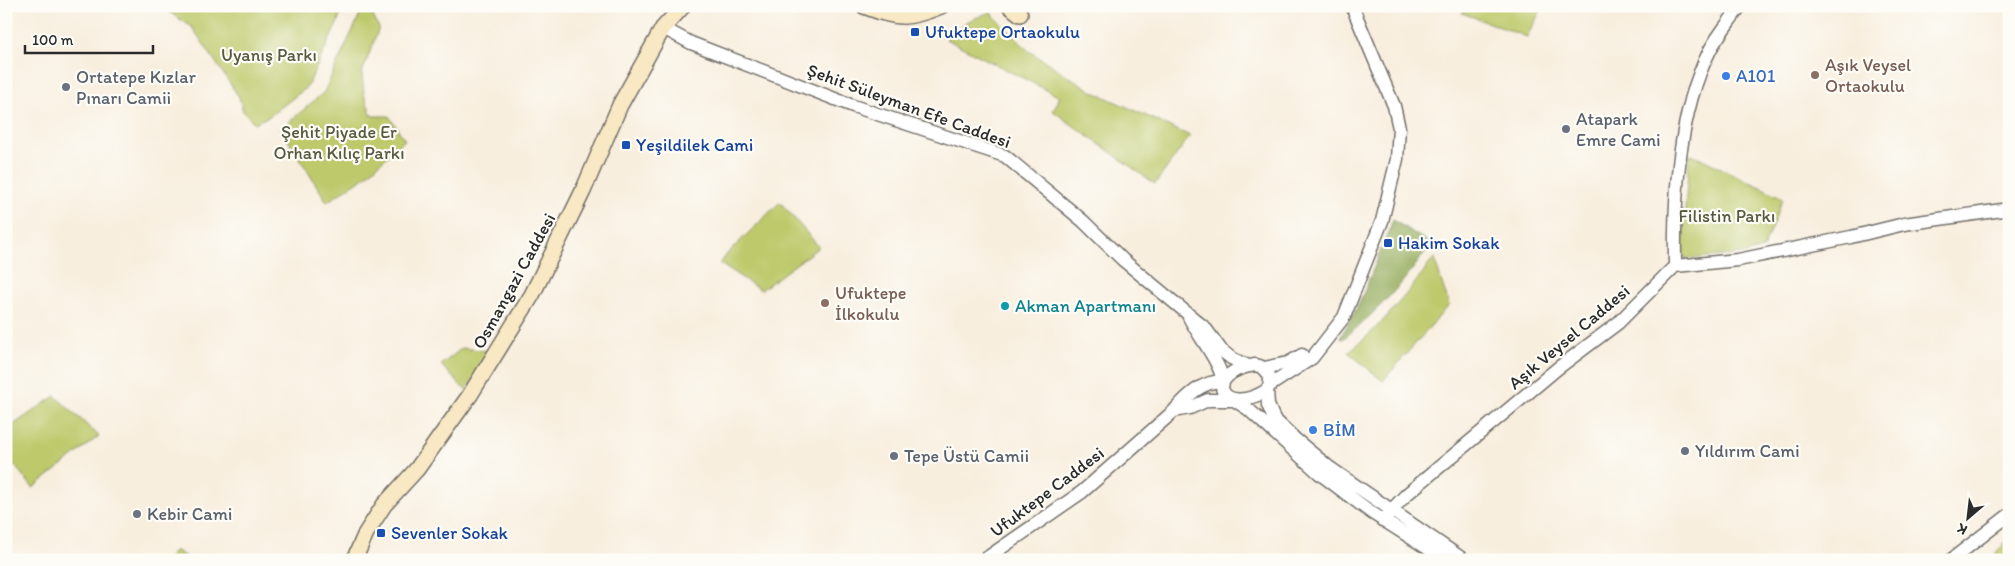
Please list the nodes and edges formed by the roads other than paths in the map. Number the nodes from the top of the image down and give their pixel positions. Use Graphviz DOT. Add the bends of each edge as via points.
graph roads {
  1 [pos="683,6"];
  2 [pos="878,6"];
  3 [pos="941,6"];
  4 [pos="1010,6"];
  5 [pos="1016,6"];
  6 [pos="1352,6"];
  7 [pos="1740,6"];
  8 [pos="865,7"];
  9 [pos="663,28"];
  10 [pos="2009,209"];
  11 [pos="1675,266"];
  12 [pos="1188,315"];
  13 [pos="1318,350"];
  14 [pos="1248,366"];
  15 [pos="1264,368"];
  16 [pos="1223,382"];
  17 [pos="1268,388"];
  18 [pos="1234,400"];
  19 [pos="1174,411"];
  20 [pos="1381,511"];
  21 [pos="2009,516"];
  22 [pos="354,560"];
  23 [pos="984,560"];
  24 [pos="1446,560"];
  25 [pos="1464,560"];
  26 [pos="1950,560"];
  1 -- 9 [label="main road, Osmangazi Caddesi"];
  2 -- 8 [label="main road"];
  3 -- 8 [label="main road" via="907,17"];
  4 -- 5 [label="main road" via="1020,14"];
  6 -- 13 [label="street" via="1394,106 1398,128 1397,159 1382,221 1352,300 1344,317"];
  7 -- 11 [label="street" via="1711,49 1692,93 1684,126 1674,227"];
  9 -- 12 [label="street, Şehit Süleyman Efe Caddesi" via="691,43 853,106 1005,156"];
  9 -- 22 [label="main road, Osmangazi Caddesi" via="620,105 583,192 532,294 470,395 417,469 384,505"];
  10 -- 11 [label="street" via="1904,224 1738,260"];
  11 -- 20 [label="street, Aşık Veysel Caddesi" via="1618,323 1558,368 1407,494"];
  12 -- 14 [label="street, Şehit Süleyman Efe Caddesi" via="1205,328 1221,350"];
  12 -- 16 [label="street"];
  13 -- 15 [label="street" via="1288,363"];
  13 -- 17 [label="street" via="1312,358"];
  14 -- 15 [label="street"];
  14 -- 16 [label="street" via="1232,372"];
  15 -- 17 [label="street" via="1269,376"];
  16 -- 18 [label="street" via="1223,390 1228,398"];
  16 -- 19 [label="street, Ufuktepe Caddesi" via="1208,384 1187,396"];
  17 -- 18 [label="street" via="1242,400"];
  17 -- 20 [label="street" via="1268,405 1274,419"];
  18 -- 19 [label="street, Ufuktepe Caddesi" via="1208,400"];
  18 -- 20 [label="street" via="1320,473"];
  19 -- 23 [label="street, Ufuktepe Caddesi" via="1082,492"];
  20 -- 24 [label="street"];
  20 -- 25 [label="street"];
  21 -- 26 [label="street"];
}
